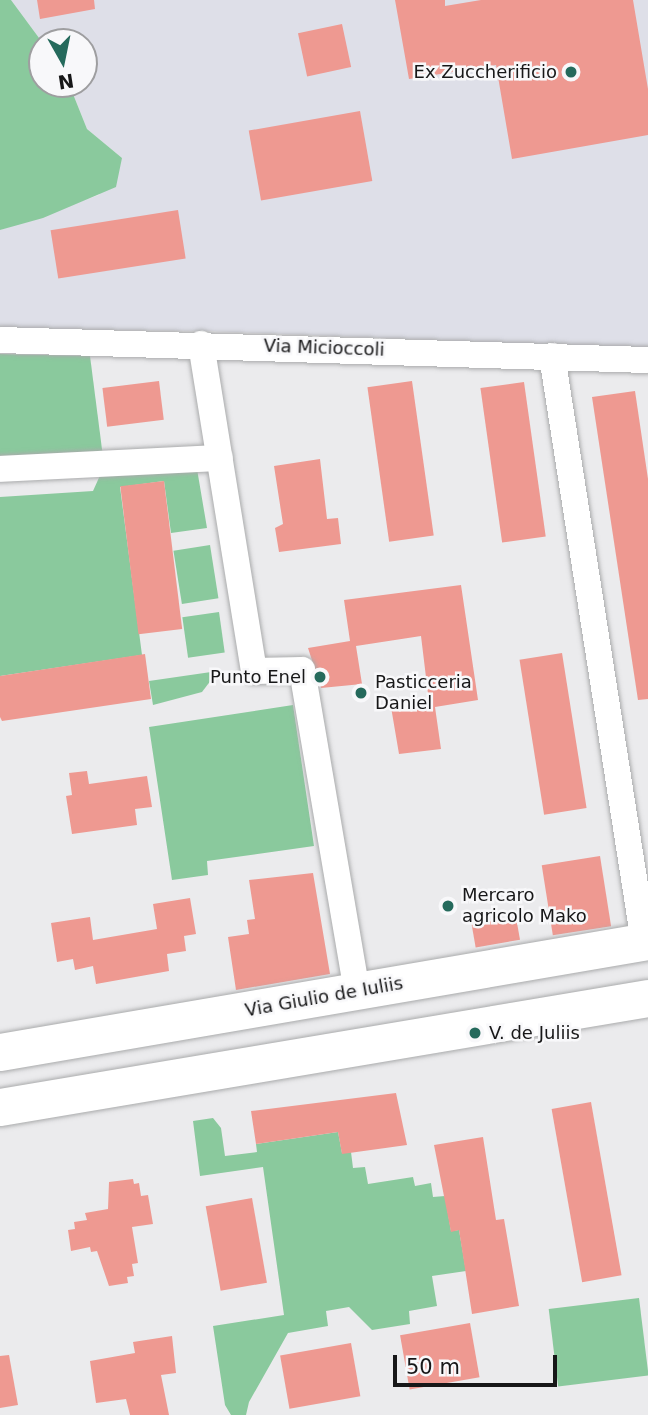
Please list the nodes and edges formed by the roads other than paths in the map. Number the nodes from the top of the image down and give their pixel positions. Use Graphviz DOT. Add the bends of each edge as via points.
graph roads {
  1 [pos="0,340"];
  2 [pos="201,344"];
  3 [pos="552,356"];
  4 [pos="648,360"];
  5 [pos="220,458"];
  6 [pos="0,469"];
  7 [pos="646,942"];
  8 [pos="357,991"];
  9 [pos="648,998"];
  10 [pos="0,1052"];
  11 [pos="0,1107"];
  1 -- 2 [label="street, Via Micioccoli"];
  2 -- 3 [label="street, Via Micioccoli"];
  2 -- 5 [label="street"];
  3 -- 4 [label="street, Via Micioccoli"];
  3 -- 7 [label="street"];
  5 -- 6 [label="street"];
  5 -- 8 [label="street" via="254,671 302,670"];
  7 -- 8 [label="main road, Via Giulio de Iuliis"];
  8 -- 10 [label="main road, Via Giulio de Iuliis"];
  9 -- 11 [label="main road"];
}
